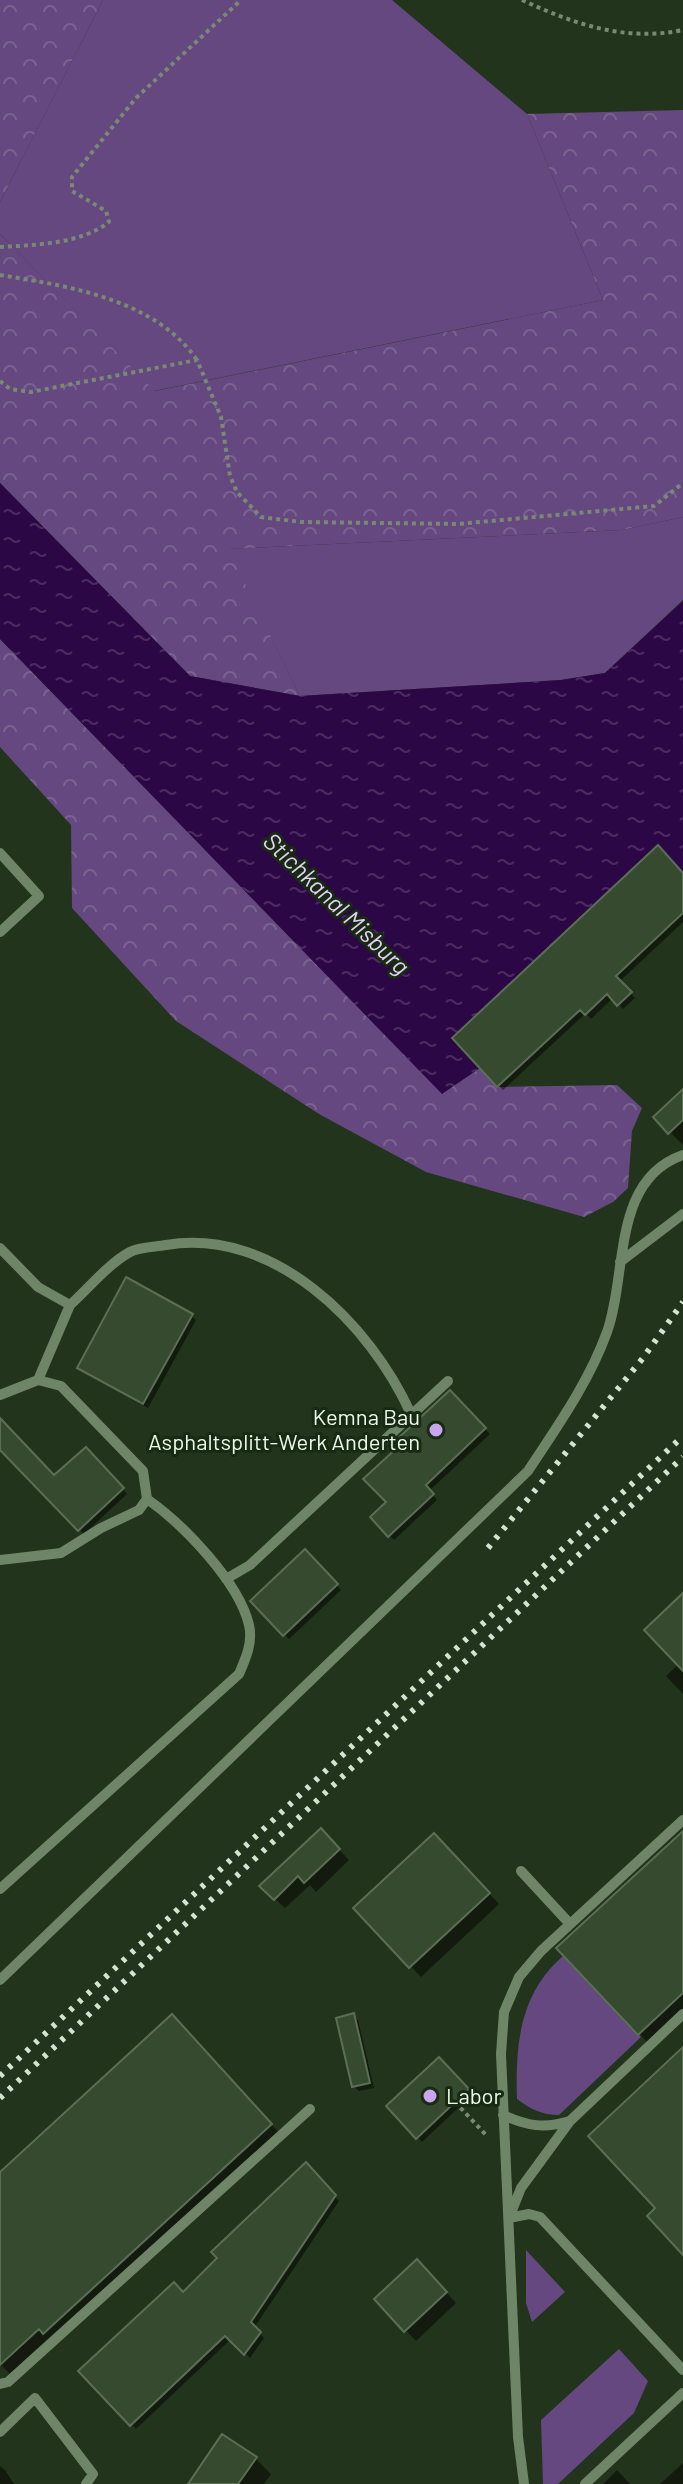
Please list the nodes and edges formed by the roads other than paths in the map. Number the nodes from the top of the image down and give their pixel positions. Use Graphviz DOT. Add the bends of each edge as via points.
graph roads {
  1 [pos="0,853"];
  2 [pos="0,932"];
  3 [pos="683,1155"];
  4 [pos="683,1214"];
  5 [pos="0,1248"];
  6 [pos="620,1262"];
  7 [pos="70,1305"];
  8 [pos="38,1380"];
  9 [pos="448,1381"];
  10 [pos="0,1395"];
  11 [pos="411,1414"];
  12 [pos="147,1499"];
  13 [pos="0,1560"];
  14 [pos="226,1579"];
  15 [pos="683,1820"];
  16 [pos="521,1871"];
  17 [pos="0,1889"];
  18 [pos="570,1924"];
  19 [pos="0,1980"];
  20 [pos="683,2014"];
  21 [pos="310,2109"];
  22 [pos="503,2115"];
  23 [pos="570,2121"];
  24 [pos="509,2218"];
  25 [pos="683,2370"];
  26 [pos="0,2384"];
  27 [pos="683,2393"];
  28 [pos="0,2432"];
  29 [pos="86,2484"];
  30 [pos="524,2484"];
  31 [pos="585,2484"];
  1 -- 2 [label="lane" via="39,896"];
  3 -- 6 [label="lane" via="660,1166 642,1188 625,1231"];
  4 -- 6 [label="lane"];
  5 -- 7 [label="lane" via="38,1287"];
  6 -- 19 [label="lane" via="608,1330 573,1403 528,1471"];
  7 -- 8 [label="lane"];
  7 -- 11 [label="lane" via="131,1251 185,1242 246,1251 304,1280 347,1322 382,1360"];
  8 -- 10 [label="lane"];
  8 -- 12 [label="lane" via="61,1386 143,1471"];
  9 -- 11 [label="lane"];
  11 -- 14 [label="lane" via="250,1565"];
  12 -- 13 [label="lane" via="139,1510 61,1553"];
  12 -- 14 [label="lane" via="167,1512"];
  14 -- 17 [label="lane" via="249,1625 250,1642 239,1674"];
  15 -- 18 [label="lane"];
  16 -- 18 [label="lane"];
  18 -- 22 [label="lane" via="519,1977 504,2012"];
  20 -- 23 [label="lane"];
  21 -- 26 [label="lane"];
  22 -- 23 [label="lane" via="536,2127"];
  22 -- 24 [label="lane"];
  23 -- 24 [label="lane" via="521,2188"];
  24 -- 25 [label="lane" via="540,2217"];
  24 -- 30 [label="lane"];
  27 -- 31 [label="lane"];
  28 -- 29 [label="lane" via="35,2398 93,2474"];
}
